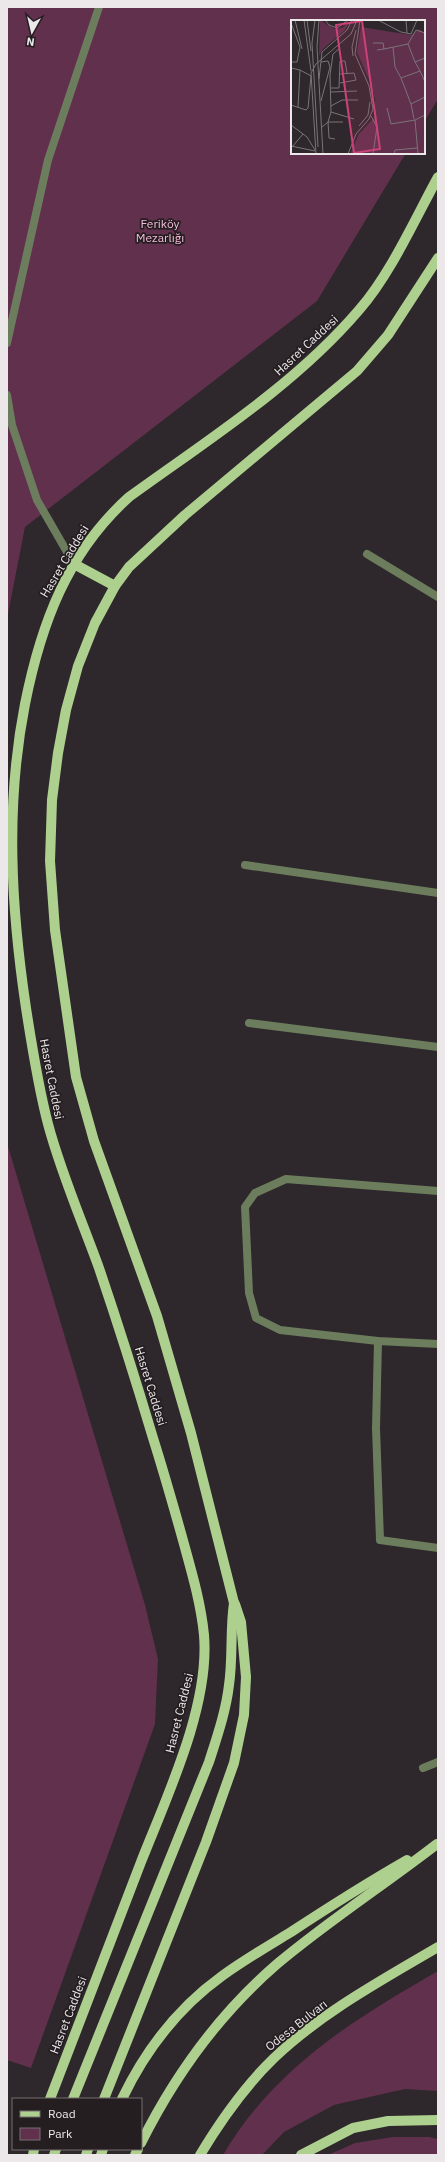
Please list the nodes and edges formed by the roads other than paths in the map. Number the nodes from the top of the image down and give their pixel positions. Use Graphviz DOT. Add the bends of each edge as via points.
graph roads {
  1 [pos="99,7"];
  2 [pos="438,177"];
  3 [pos="438,258"];
  4 [pos="7,344"];
  5 [pos="7,395"];
  6 [pos="366,554"];
  7 [pos="74,564"];
  8 [pos="115,586"];
  9 [pos="438,597"];
  10 [pos="245,865"];
  11 [pos="438,893"];
  12 [pos="249,1023"];
  13 [pos="438,1047"];
  14 [pos="438,1191"];
  15 [pos="378,1341"];
  16 [pos="438,1344"];
  17 [pos="438,1548"];
  18 [pos="234,1602"];
  19 [pos="438,1762"];
  20 [pos="423,1768"];
  21 [pos="437,1843"];
  22 [pos="438,1947"];
  23 [pos="50,2098"];
  24 [pos="73,2098"];
  25 [pos="104,2098"];
  26 [pos="122,2098"];
  27 [pos="438,2120"];
  28 [pos="142,2141"];
  29 [pos="200,2155"];
  30 [pos="301,2155"];
  1 -- 4 [label="lane" via="48,160"];
  2 -- 7 [label="main road, Hasret Caddesi" via="389,266 360,309 322,350 278,388 129,497 107,517"];
  3 -- 8 [label="main road, Hasret Caddesi" via="388,335 357,371 152,544 129,567"];
  5 -- 7 [label="lane" via="12,425 38,500"];
  6 -- 9 [label="lane"];
  7 -- 8 [label="main road"];
  7 -- 23 [label="main road, Hasret Caddesi" via="54,601 42,634 20,728 12,807 12,884 18,953 36,1076 49,1129 129,1356 195,1585 204,1635 203,1674 179,1768"];
  8 -- 18 [label="main road, Hasret Caddesi" via="94,622 78,666 58,753 52,800 50,861 55,930 78,1084 94,1141 157,1316 191,1433"];
  10 -- 11 [label="lane"];
  12 -- 13 [label="lane"];
  14 -- 15 [label="lane" via="286,1179 255,1193 245,1207 249,1293 256,1318 280,1330"];
  15 -- 16 [label="lane"];
  15 -- 17 [label="lane" via="376,1428 380,1540"];
  18 -- 24 [label="main road, Hasret Caddesi" via="229,1685 209,1762"];
  18 -- 25 [label="main road" via="241,1622 246,1677 244,1714 234,1763 206,1842"];
  19 -- 20 [label="lane"];
  21 -- 26 [label="main road" via="379,1876 221,1977 164,2031 131,2080"];
  21 -- 28 [label="main road" via="277,1964 234,2006 203,2041 161,2104"];
  22 -- 29 [label="main road, Odesa Bulvarı" via="322,2020 274,2058 221,2120"];
  27 -- 30 [label="main road" via="388,2121 353,2128"];
}
